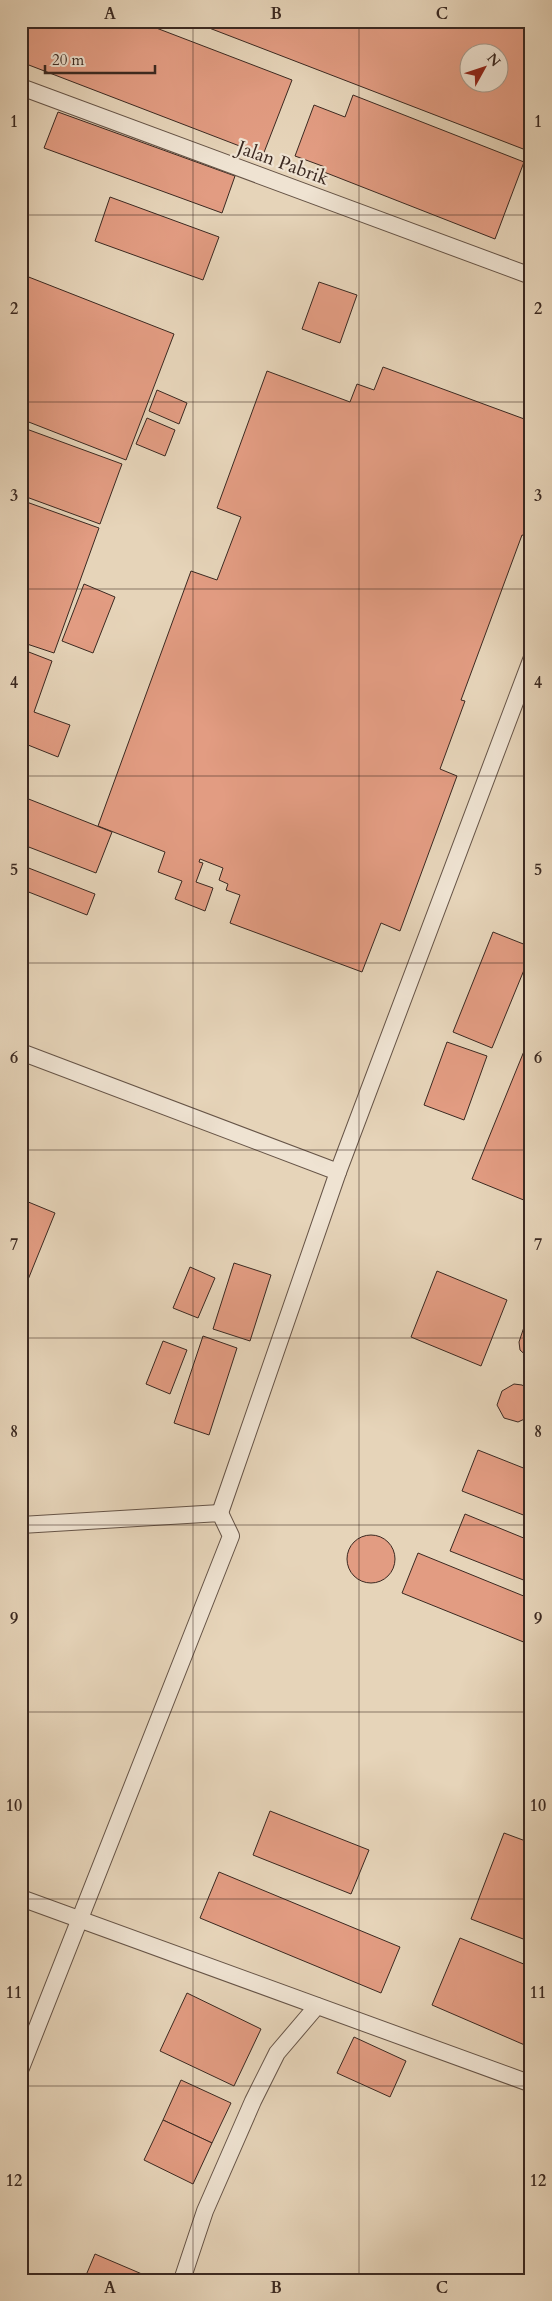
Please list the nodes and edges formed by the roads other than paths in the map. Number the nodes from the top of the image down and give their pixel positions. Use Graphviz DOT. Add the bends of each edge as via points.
graph roads {
  1 [pos="21,87"];
  2 [pos="531,276"];
  3 [pos="531,660"];
  4 [pos="21,1052"];
  5 [pos="338,1172"];
  6 [pos="220,1513"];
  7 [pos="21,1525"];
  8 [pos="21,1898"];
  9 [pos="80,1921"];
  10 [pos="317,2006"];
  11 [pos="21,2068"];
  12 [pos="529,2083"];
  13 [pos="182,2280"];
  1 -- 2 [label="lane, Jalan Pabrik"];
  3 -- 5 [label="lane"];
  4 -- 5 [label="lane"];
  5 -- 6 [label="lane"];
  6 -- 7 [label="lane"];
  6 -- 9 [label="lane" via="231,1536"];
  8 -- 9 [label="lane"];
  9 -- 10 [label="lane"];
  9 -- 11 [label="lane"];
  10 -- 12 [label="lane"];
  10 -- 13 [label="lane" via="277,2053 253,2101 205,2211"];
}
